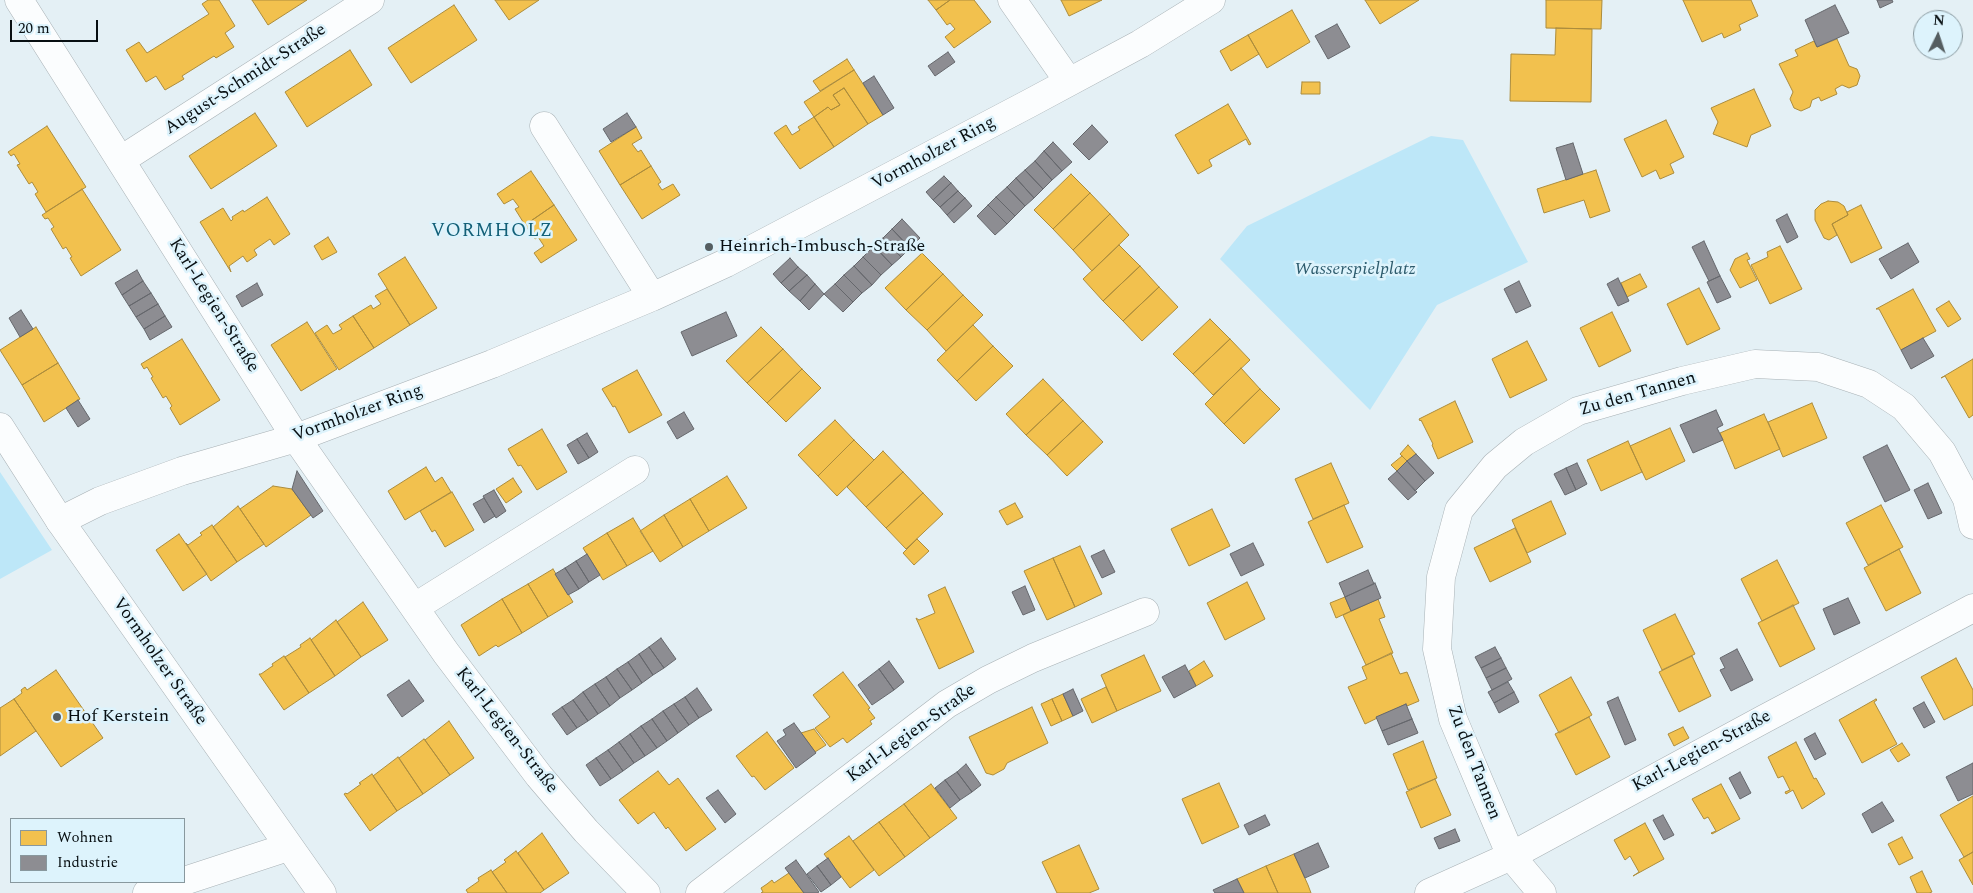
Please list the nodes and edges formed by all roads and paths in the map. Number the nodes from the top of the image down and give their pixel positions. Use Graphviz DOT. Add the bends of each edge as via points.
graph roads {
  1 [pos="19,0"];
  2 [pos="370,0"];
  3 [pos="1012,0"];
  4 [pos="1211,0"];
  5 [pos="1069,82"];
  6 [pos="544,126"];
  7 [pos="121,160"];
  8 [pos="652,297"];
  9 [pos="0,427"];
  10 [pos="296,438"];
  11 [pos="635,470"];
  12 [pos="60,521"];
  13 [pos="1973,525"];
  14 [pos="415,607"];
  15 [pos="1973,608"];
  16 [pos="1145,612"];
  17 [pos="288,847"];
  18 [pos="1511,856"];
  19 [pos="185,880"];
  20 [pos="177,883"];
  21 [pos="147,893"];
  22 [pos="322,893"];
  23 [pos="646,893"];
  24 [pos="700,893"];
  25 [pos="1429,893"];
  26 [pos="1542,893"];
  1 -- 7 [label="street, Karl-Legien-Straße"];
  2 -- 7 [label="street, August-Schmidt-Straße"];
  3 -- 5 [label="street"];
  4 -- 5 [label="street, Vormholzer Ring" via="1140,44"];
  5 -- 8 [label="street, Vormholzer Ring" via="726,263"];
  6 -- 8 [label="street"];
  7 -- 10 [label="street, Karl-Legien-Straße"];
  8 -- 10 [label="street, Vormholzer Ring" via="492,364"];
  9 -- 12 [label="street, Vormholzer Straße"];
  10 -- 12 [label="street, Vormholzer Ring" via="182,470 100,501"];
  10 -- 14 [label="street, Karl-Legien-Straße"];
  11 -- 14 [label="street"];
  12 -- 17 [label="street, Vormholzer Straße"];
  13 -- 18 [label="street, Zu den Tannen" via="1967,499 1942,452 1904,407 1868,384 1818,367 1755,364 1682,381 1578,411 1524,442 1495,466 1459,510 1441,577 1437,649 1453,719"];
  14 -- 23 [label="street, Karl-Legien-Straße" via="446,654 539,776"];
  15 -- 18 [label="street, Karl-Legien-Straße"];
  16 -- 24 [label="street, Karl-Legien-Straße" via="1033,658 947,704"];
  17 -- 19 [label="street"];
  17 -- 22 [label="street, Vormholzer Straße"];
  18 -- 25 [label="street, Karl-Legien-Straße"];
  18 -- 26 [label="street, Zu den Tannen"];
  20 -- 21 [label="street"];
}
